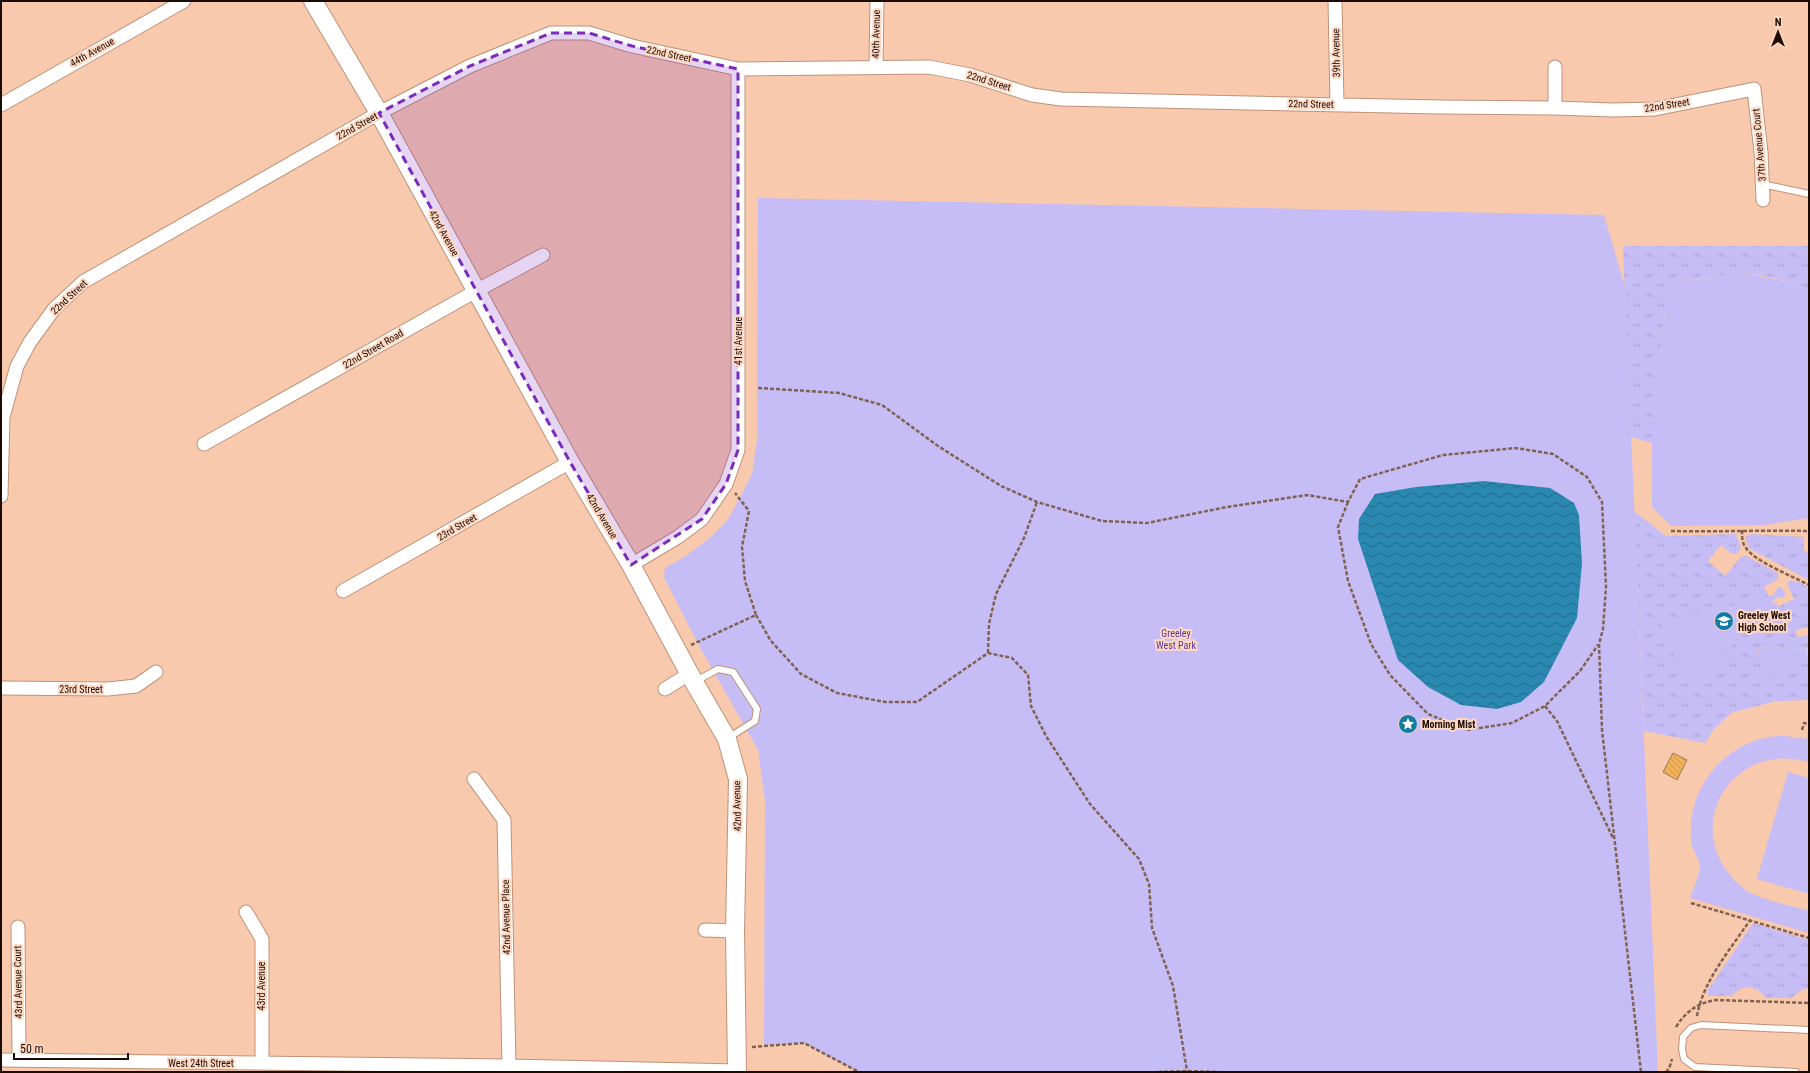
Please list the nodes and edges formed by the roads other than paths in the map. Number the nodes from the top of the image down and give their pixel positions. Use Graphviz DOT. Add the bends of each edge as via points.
graph roads {
  1 [pos="184,1"];
  2 [pos="313,1"];
  3 [pos="877,1"];
  4 [pos="1334,1"];
  5 [pos="876,66"];
  6 [pos="1555,67"];
  7 [pos="738,69"];
  8 [pos="1754,89"];
  9 [pos="1,105"];
  10 [pos="1337,105"];
  11 [pos="1555,108"];
  12 [pos="379,113"];
  13 [pos="1762,184"];
  14 [pos="1809,194"];
  15 [pos="1763,200"];
  16 [pos="543,255"];
  17 [pos="476,290"];
  18 [pos="204,444"];
  19 [pos="570,462"];
  20 [pos="1,496"];
  21 [pos="631,565"];
  22 [pos="343,591"];
  23 [pos="156,672"];
  24 [pos="691,678"];
  25 [pos="1,688"];
  26 [pos="665,689"];
  27 [pos="727,739"];
  28 [pos="474,778"];
  29 [pos="246,912"];
  30 [pos="18,927"];
  31 [pos="704,930"];
  32 [pos="735,931"];
  33 [pos="1809,1030"];
  34 [pos="1,1060"];
  35 [pos="19,1060"];
  36 [pos="262,1063"];
  37 [pos="509,1066"];
  38 [pos="53,1067"];
  39 [pos="241,1067"];
  40 [pos="428,1068"];
  41 [pos="615,1070"];
  42 [pos="737,1071"];
  43 [pos="1796,1072"];
  1 -- 9 [label="street, 44th Avenue"];
  2 -- 12 [label="street, 42nd Avenue"];
  3 -- 5 [label="street, 40th Avenue"];
  4 -- 10 [label="street, 39th Avenue"];
  5 -- 7 [label="street, 22nd Street"];
  5 -- 10 [label="street, 22nd Street" via="929,66 970,75 1032,94 1061,99"];
  6 -- 11 [label="street"];
  7 -- 12 [label="street, 22nd Street" via="632,46 589,33 551,33 470,66"];
  7 -- 21 [label="street, 41st Avenue" via="738,450 726,484 702,519 678,537"];
  8 -- 11 [label="street, 22nd Street" via="1656,109"];
  8 -- 13 [label="street, 37th Avenue Court"];
  10 -- 11 [label="street, 22nd Street"];
  12 -- 17 [label="street, 42nd Avenue"];
  12 -- 20 [label="street, 22nd Street" via="83,282 54,309 16,366 3,417"];
  13 -- 14 [label="lane"];
  13 -- 15 [label="street, 37th Avenue Court"];
  16 -- 17 [label="street, 22nd Street Road"];
  17 -- 18 [label="street, 22nd Street Road"];
  17 -- 19 [label="street, 42nd Avenue"];
  19 -- 21 [label="street, 42nd Avenue"];
  19 -- 22 [label="street, 23rd Street"];
  21 -- 24 [label="street, 42nd Avenue"];
  23 -- 25 [label="street, 23rd Street" via="136,686 108,689"];
  24 -- 26 [label="street"];
  24 -- 27 [label="street, 42nd Avenue"];
  24 -- 27 [label="lane" via="718,669 733,672 757,709 755,721"];
  27 -- 32 [label="street, 42nd Avenue" via="738,778"];
  28 -- 37 [label="street, 42nd Avenue Place" via="504,820"];
  29 -- 36 [label="street, 43rd Avenue" via="262,939"];
  30 -- 35 [label="street, 43rd Avenue Court"];
  31 -- 32 [label="street"];
  32 -- 42 [label="street, 42nd Avenue"];
  33 -- 43 [label="lane" via="1701,1025 1691,1028 1683,1037 1684,1059 1695,1067"];
  34 -- 35 [label="street, West 24th Street"];
  35 -- 38 [label="street, West 24th Street"];
  36 -- 39 [label="street, West 24th Street"];
  36 -- 40 [label="street, West 24th Street"];
  37 -- 40 [label="street, West 24th Street"];
  37 -- 41 [label="street, West 24th Street"];
  38 -- 39 [label="street, West 24th Street"];
  41 -- 42 [label="street, West 24th Street"];
}
